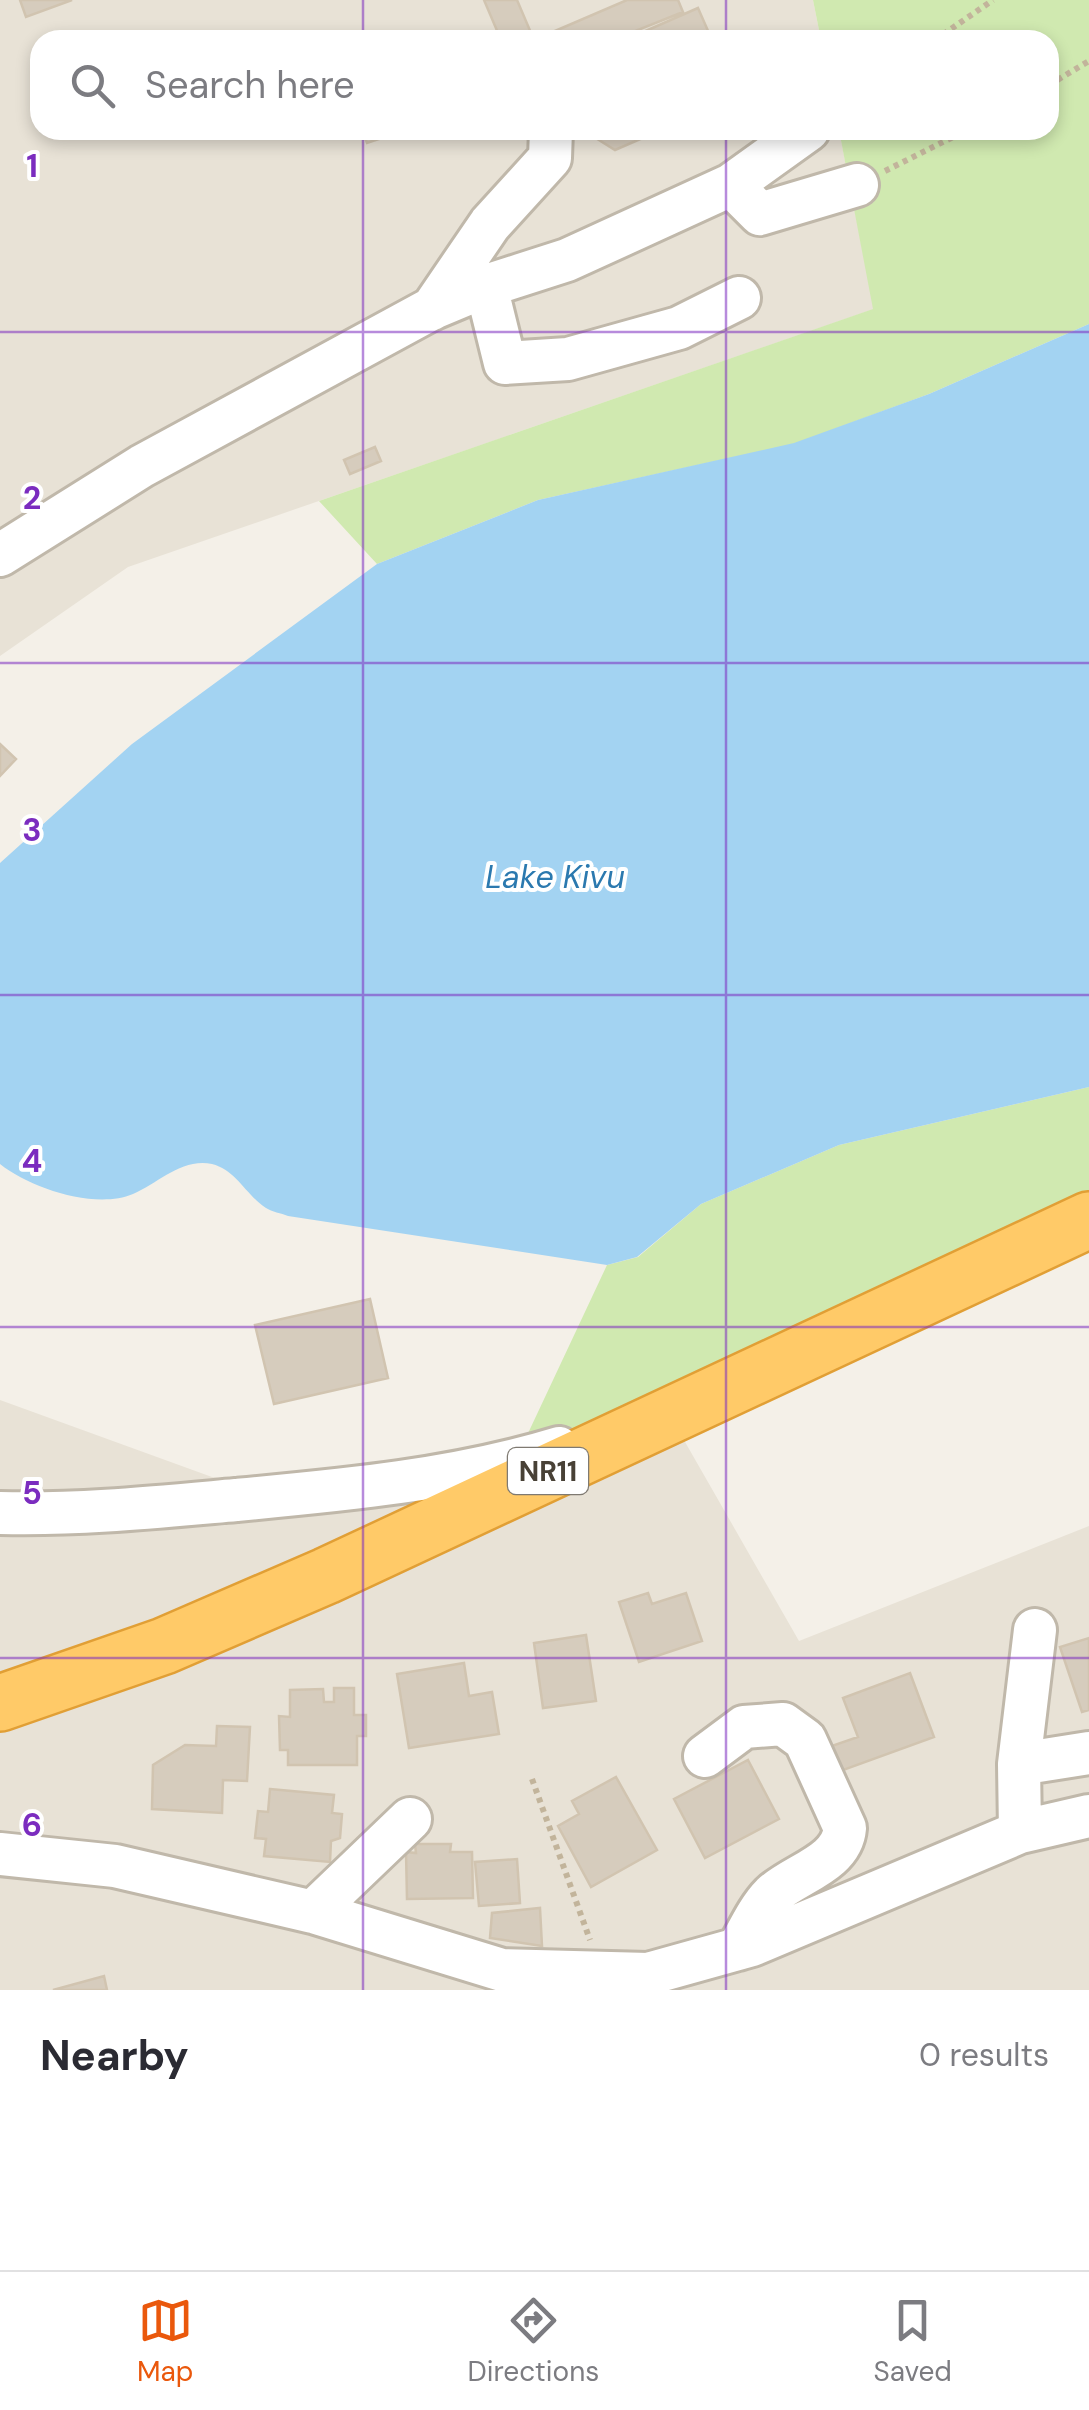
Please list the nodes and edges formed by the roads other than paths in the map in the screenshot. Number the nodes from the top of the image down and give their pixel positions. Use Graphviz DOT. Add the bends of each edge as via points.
graph roads {
  1 [pos="551,140"];
  2 [pos="794,140"];
  3 [pos="730,185"];
  4 [pos="858,186"];
  5 [pos="486,286"];
  6 [pos="739,298"];
  7 [pos="431,309"];
  8 [pos="0,554"];
  9 [pos="1089,1220"];
  10 [pos="669,1414"];
  11 [pos="0,1514"];
  12 [pos="1034,1630"];
  13 [pos="0,1704"];
  14 [pos="1089,1753"];
  15 [pos="705,1756"];
  16 [pos="1019,1764"];
  17 [pos="1089,1816"];
  18 [pos="410,1820"];
  19 [pos="1020,1832"];
  20 [pos="0,1854"];
  21 [pos="313,1912"];
  22 [pos="738,1949"];
  23 [pos="689,1977"];
  1 -- 7 [label="street" via="550,158 490,224"];
  2 -- 3 [label="street"];
  3 -- 4 [label="street" via="760,214"];
  3 -- 5 [label="street" via="568,260"];
  5 -- 6 [label="street" via="505,363 568,360 680,328"];
  5 -- 7 [label="street"];
  7 -- 8 [label="street" via="142,466"];
  9 -- 10 [label="highway, NR11"];
  10 -- 11 [label="street" via="515,1461 351,1490"];
  10 -- 13 [label="highway, NR11" via="326,1576 164,1646"];
  12 -- 16 [label="street"];
  14 -- 16 [label="street"];
  15 -- 22 [label="street" via="744,1727 783,1724 805,1740 845,1828 836,1849 771,1896"];
  16 -- 19 [label="street"];
  17 -- 19 [label="street"];
  18 -- 21 [label="street"];
  19 -- 22 [label="street"];
  20 -- 21 [label="street" via="115,1866"];
  21 -- 23 [label="street" via="502,1970"];
  22 -- 23 [label="street"];
}
